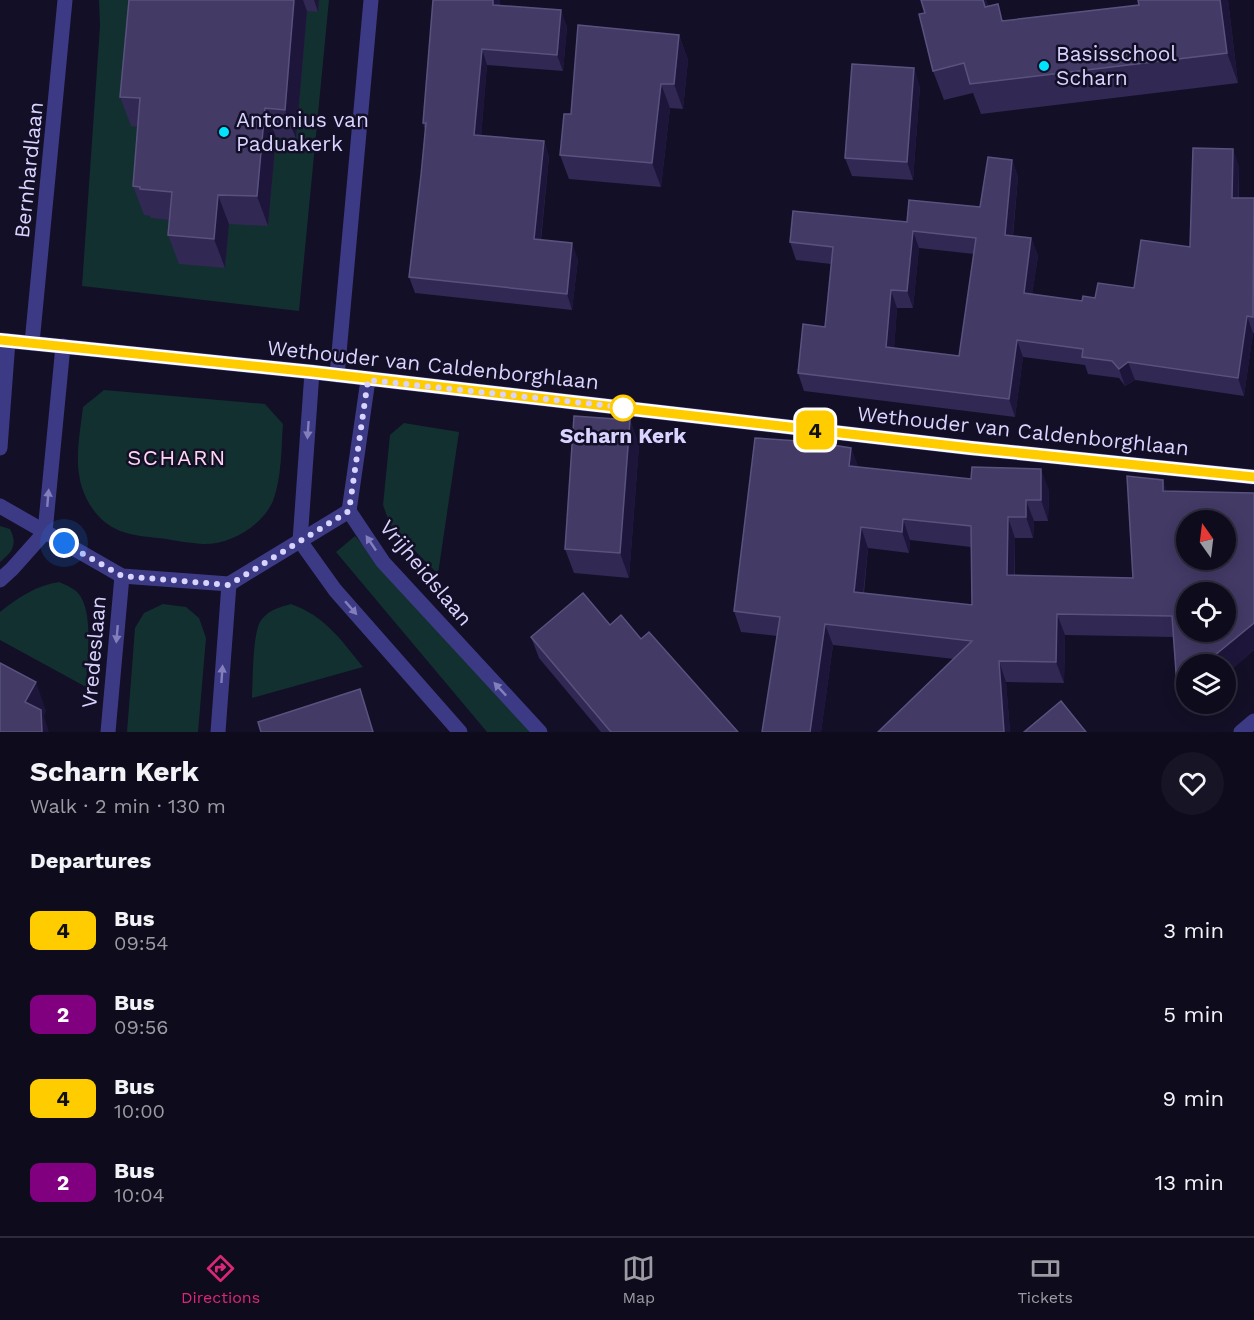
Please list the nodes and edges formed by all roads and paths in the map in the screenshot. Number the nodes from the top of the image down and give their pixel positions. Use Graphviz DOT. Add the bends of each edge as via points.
graph roads {
  1 [pos="65,0"];
  2 [pos="370,0"];
  3 [pos="4,340"];
  4 [pos="32,343"];
  5 [pos="63,346"];
  6 [pos="312,372"];
  7 [pos="337,375"];
  8 [pos="368,380"];
  9 [pos="0,448"];
  10 [pos="1254,477"];
  11 [pos="0,506"];
  12 [pos="349,511"];
  13 [pos="45,532"];
  14 [pos="300,541"];
  15 [pos="122,576"];
  16 [pos="0,580"];
  17 [pos="229,585"];
  18 [pos="1254,721"];
  19 [pos="108,732"];
  20 [pos="218,732"];
  21 [pos="460,732"];
  22 [pos="540,732"];
  23 [pos="1241,732"];
  1 -- 4 [label="street, Bernhardlaan"];
  2 -- 7 [label="street"];
  3 -- 4 [label="street, Wethouder van Caldenborghlaan"];
  3 -- 9 [label="street"];
  4 -- 5 [label="street, Wethouder van Caldenborghlaan"];
  5 -- 6 [label="street, Wethouder van Caldenborghlaan"];
  13 -- 5 [label="street, one-way"];
  6 -- 7 [label="street, Wethouder van Caldenborghlaan"];
  6 -- 14 [label="street, one-way"];
  7 -- 8 [label="street, Wethouder van Caldenborghlaan"];
  8 -- 10 [label="street, Wethouder van Caldenborghlaan"];
  8 -- 12 [label="street"];
  11 -- 13 [label="street, Vredeslaan"];
  12 -- 14 [label="street"];
  22 -- 12 [label="street, Vrijheidslaan, one-way" via="383,562"];
  13 -- 15 [label="street, Vredeslaan"];
  13 -- 16 [label="street"];
  14 -- 17 [label="street"];
  14 -- 21 [label="street, one-way" via="335,590"];
  15 -- 17 [label="street, Vredeslaan"];
  15 -- 19 [label="street, Vredeslaan, one-way"];
  20 -- 17 [label="street, one-way"];
  18 -- 23 [label="street"];
}
